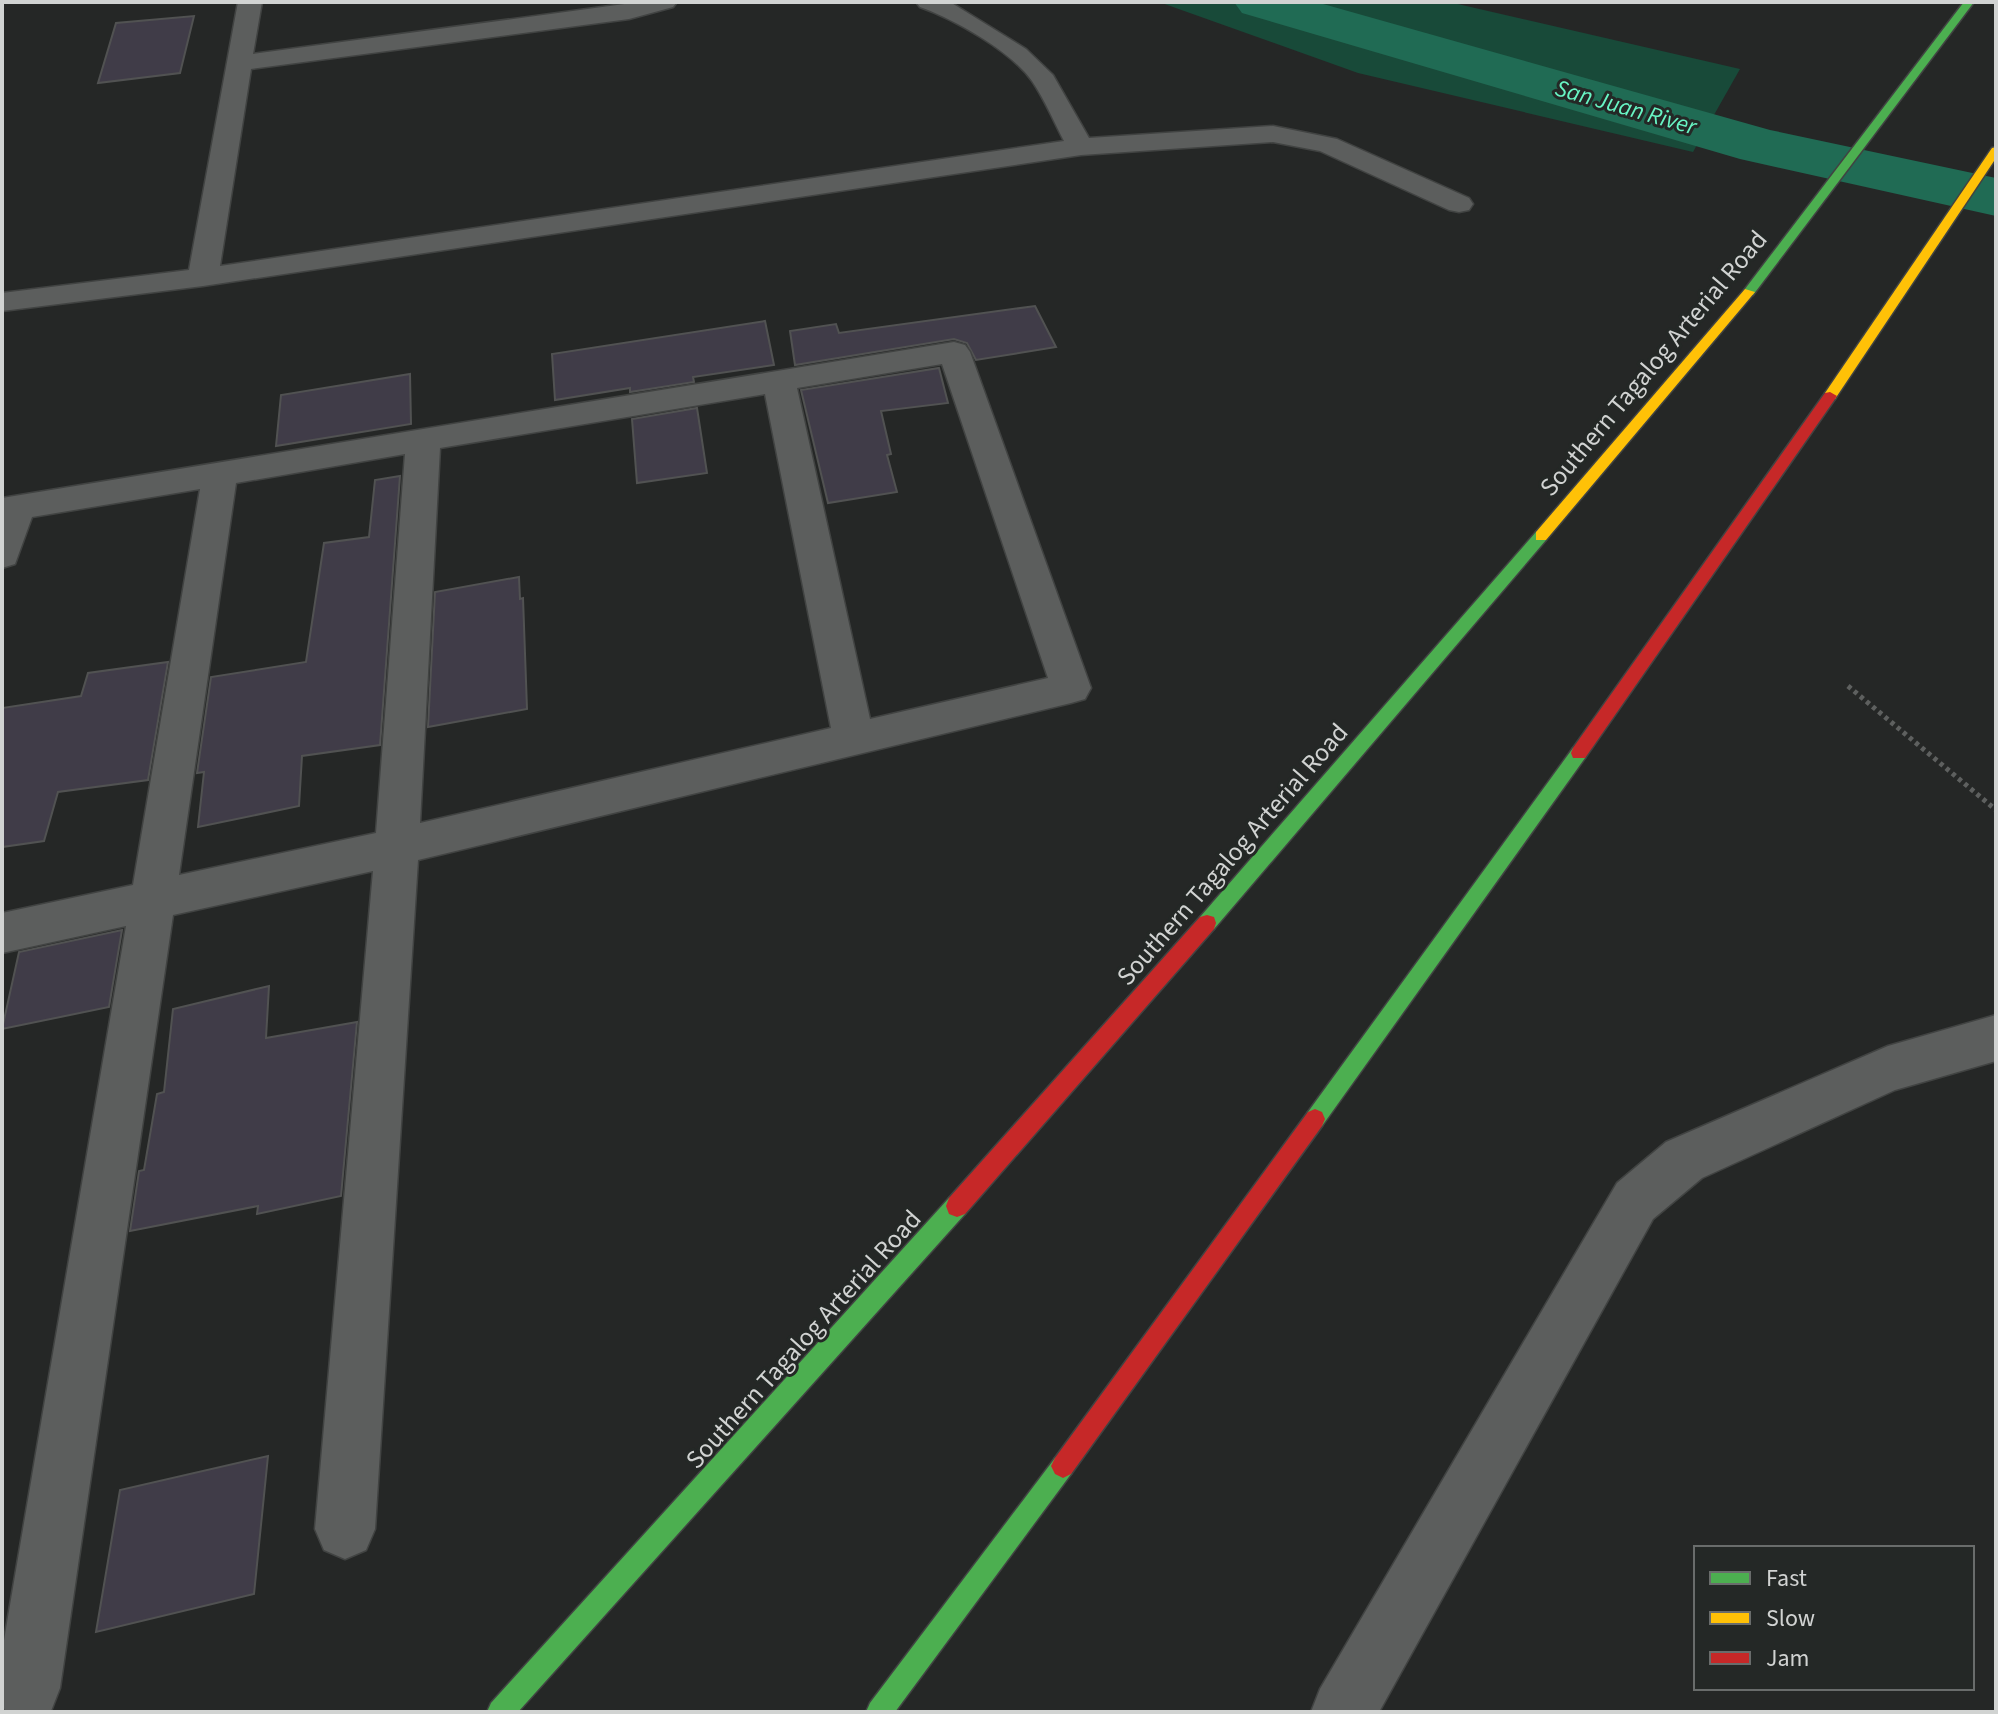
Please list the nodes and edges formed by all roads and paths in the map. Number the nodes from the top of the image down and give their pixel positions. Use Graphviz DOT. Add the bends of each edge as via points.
graph roads {
  1 [pos="250,2"];
  2 [pos="665,2"];
  3 [pos="928,2"];
  4 [pos="1969,2"];
  5 [pos="240,63"];
  6 [pos="1081,147"];
  7 [pos="1996,150"];
  8 [pos="1459,204"];
  9 [pos="203,277"];
  10 [pos="2,302"];
  11 [pos="779,381"];
  12 [pos="423,442"];
  13 [pos="220,475"];
  14 [pos="10,508"];
  15 [pos="2,555"];
  16 [pos="1848,686"];
  17 [pos="854,740"];
  18 [pos="1996,810"];
  19 [pos="397,847"];
  20 [pos="152,899"];
  21 [pos="2,933"];
  22 [pos="1996,1038"];
  23 [pos="345,1529"];
  24 [pos="28,1688"];
  25 [pos="500,1712"];
  26 [pos="879,1712"];
  27 [pos="1343,1712"];
  1 -- 5 [label="street"];
  2 -- 5 [label="street" via="629,12"];
  3 -- 6 [label="street" via="988,34 1037,71"];
  4 -- 25 [label="highway, Southern Tagalog Arterial Road" via="1775,261 1406,696 908,1262"];
  5 -- 9 [label="street"];
  6 -- 8 [label="street" via="1273,134 1328,145"];
  6 -- 9 [label="street"];
  7 -- 26 [label="highway" via="1891,310 1572,762 1073,1456"];
  9 -- 10 [label="street"];
  11 -- 12 [label="street"];
  11 -- 17 [label="street"];
  11 -- 17 [label="street" via="954,352 1071,688"];
  12 -- 13 [label="street"];
  12 -- 19 [label="street"];
  13 -- 14 [label="street"];
  13 -- 20 [label="street"];
  14 -- 15 [label="street"];
  16 -- 18 [label="path"];
  17 -- 19 [label="street"];
  19 -- 20 [label="street"];
  19 -- 23 [label="street"];
  20 -- 21 [label="street"];
  20 -- 24 [label="street"];
  22 -- 27 [label="street" via="1888,1069 1684,1160 1635,1201"];
}
